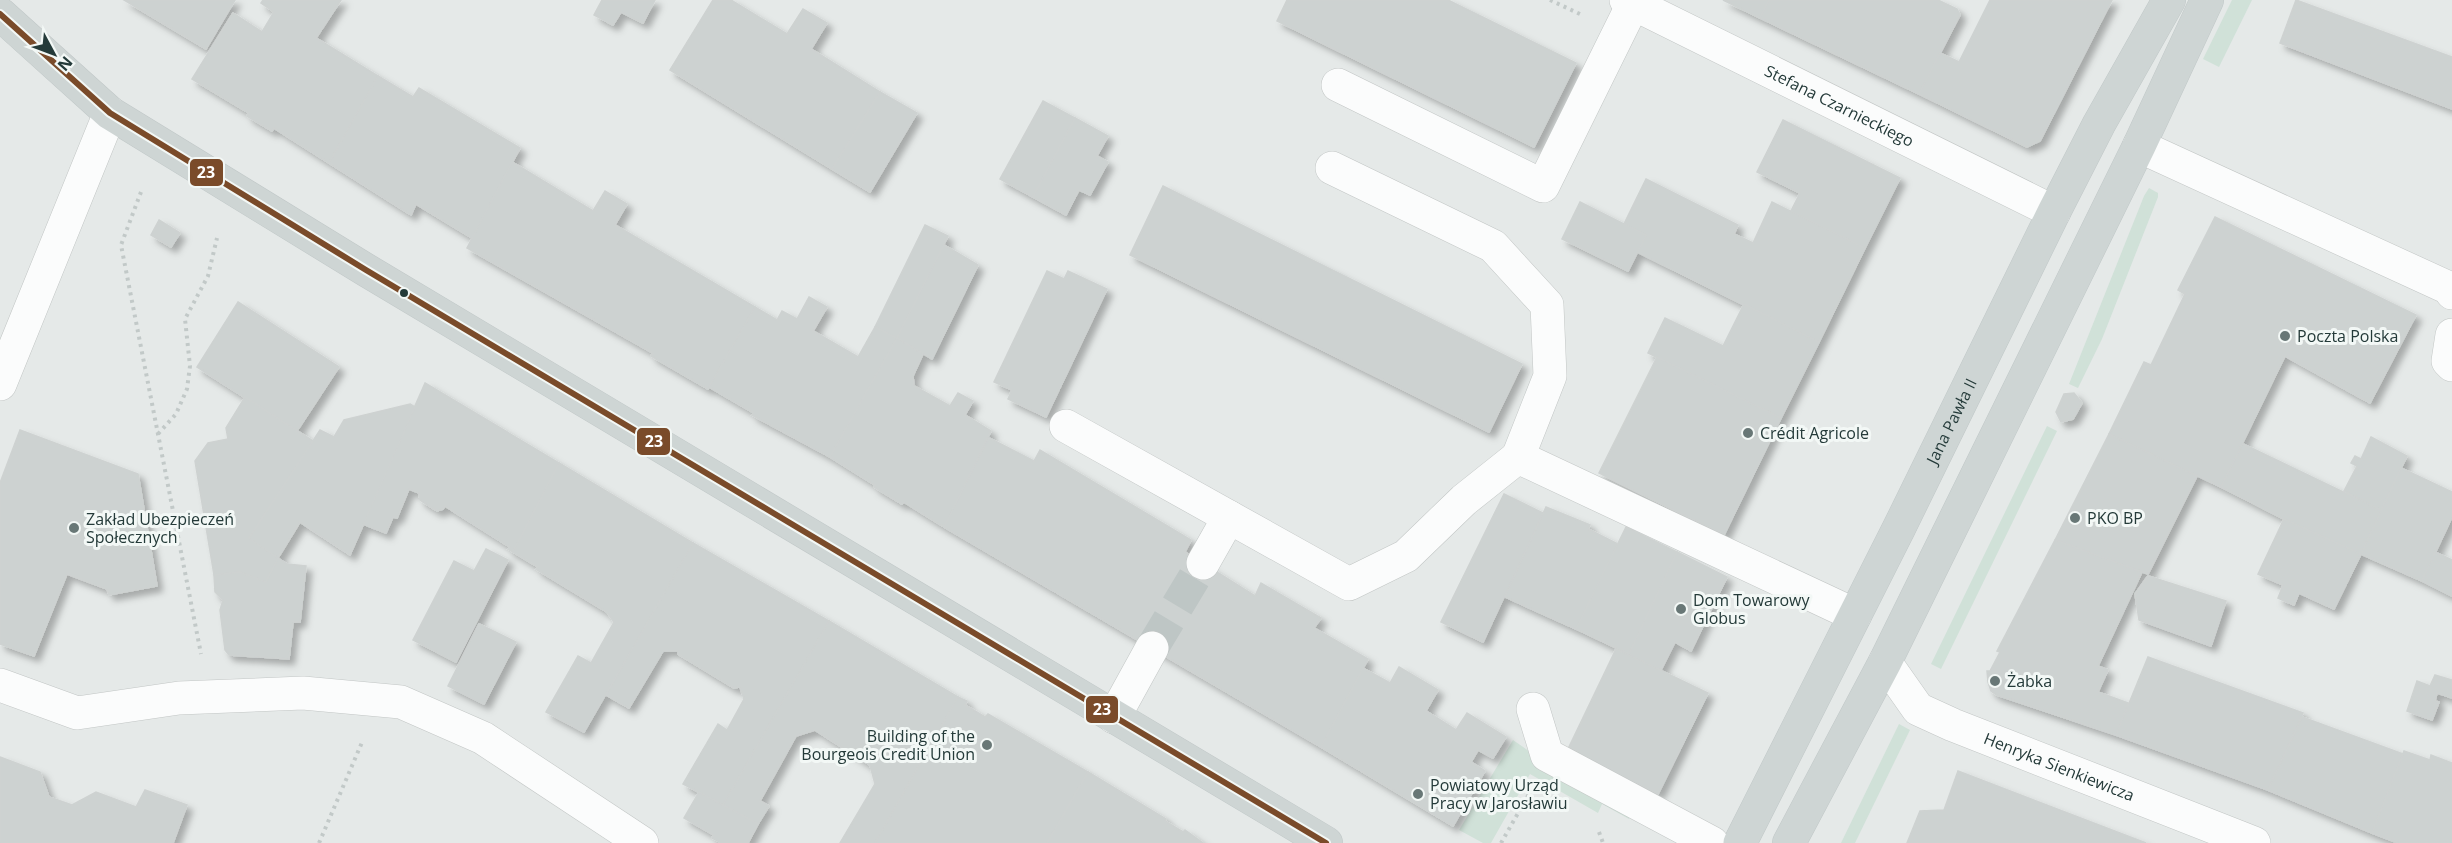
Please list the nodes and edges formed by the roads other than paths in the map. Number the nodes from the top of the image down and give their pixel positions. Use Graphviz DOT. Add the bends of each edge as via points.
graph roads {
  1 [pos="2169,0"];
  2 [pos="2207,0"];
  3 [pos="1630,2"];
  4 [pos="0,14"];
  5 [pos="1338,85"];
  6 [pos="110,113"];
  7 [pos="2139,146"];
  8 [pos="1332,168"];
  9 [pos="2054,212"];
  10 [pos="2452,293"];
  11 [pos="2452,335"];
  12 [pos="2452,365"];
  13 [pos="0,384"];
  14 [pos="1066,426"];
  15 [pos="1518,457"];
  16 [pos="1229,517"];
  17 [pos="1203,563"];
  18 [pos="1856,615"];
  19 [pos="1152,648"];
  20 [pos="1885,662"];
  21 [pos="0,684"];
  22 [pos="1533,709"];
  23 [pos="1114,717"];
  24 [pos="642,843"];
  25 [pos="1326,843"];
  26 [pos="1712,843"];
  27 [pos="1740,843"];
  28 [pos="1789,843"];
  29 [pos="2254,843"];
  1 -- 9 [label="main road, Jana Pawła II"];
  2 -- 7 [label="main road"];
  3 -- 5 [label="street" via="1543,186"];
  3 -- 9 [label="street, Stefana Czarnieckiego"];
  4 -- 6 [label="main road"];
  6 -- 13 [label="street"];
  6 -- 23 [label="main road"];
  7 -- 10 [label="street" via="2451,289"];
  7 -- 20 [label="main road"];
  8 -- 15 [label="street" via="1492,246 1547,305 1550,376"];
  9 -- 18 [label="main road, Jana Pawła II"];
  11 -- 12 [label="street" via="2448,360"];
  14 -- 16 [label="street"];
  15 -- 16 [label="street" via="1464,500 1406,556 1349,584"];
  15 -- 18 [label="street"];
  16 -- 17 [label="street"];
  18 -- 27 [label="main road, Jana Pawła II"];
  19 -- 23 [label="street"];
  20 -- 28 [label="main road"];
  20 -- 29 [label="street, Henryka Sienkiewicza" via="1918,709"];
  21 -- 24 [label="street" via="76,713 179,698 303,693 401,702 483,738"];
  22 -- 26 [label="street" via="1547,755"];
  23 -- 25 [label="main road"];
}
